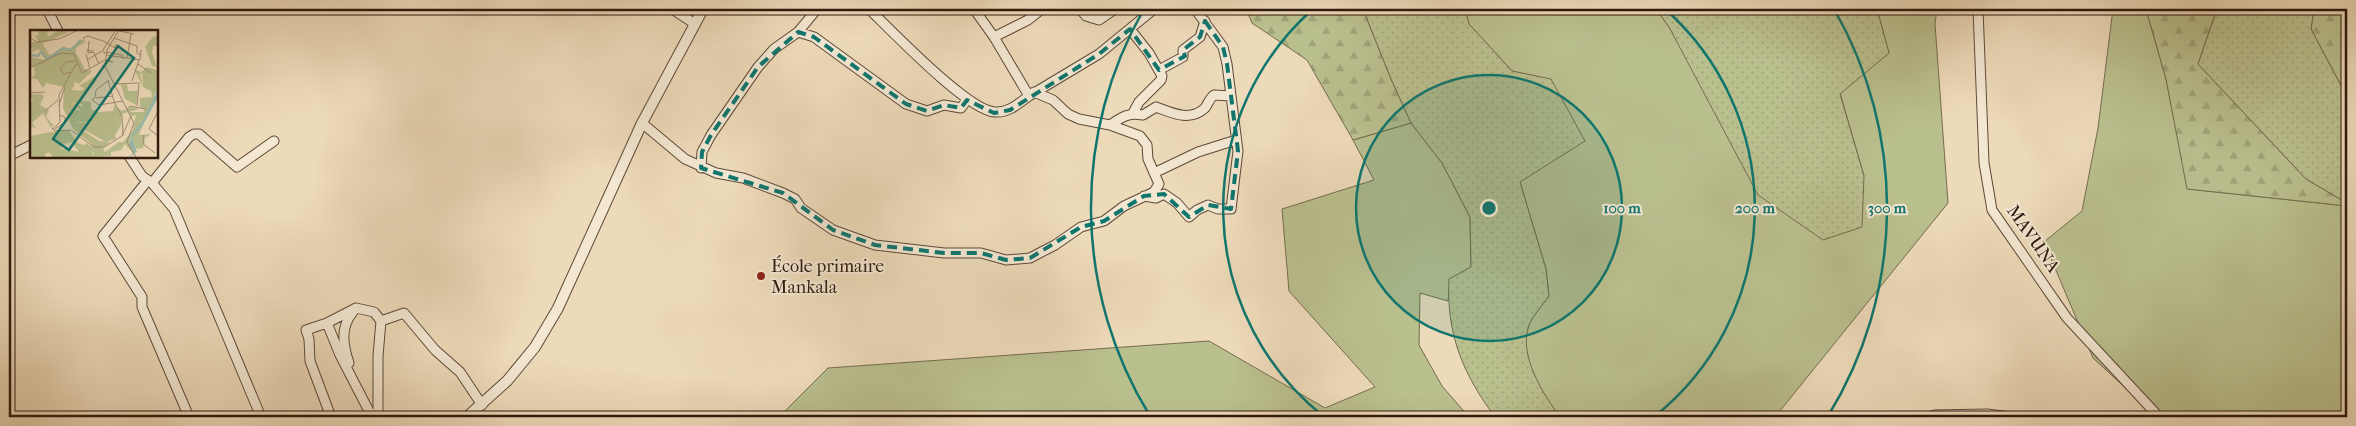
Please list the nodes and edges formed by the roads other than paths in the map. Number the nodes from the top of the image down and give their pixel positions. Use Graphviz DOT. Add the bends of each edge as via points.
graph roads {
  1 [pos="47,9"];
  2 [pos="672,9"];
  3 [pos="703,9"];
  4 [pos="817,9"];
  5 [pos="868,9"];
  6 [pos="974,9"];
  7 [pos="1042,9"];
  8 [pos="1080,9"];
  9 [pos="1115,9"];
  10 [pos="1154,9"];
  11 [pos="1195,9"];
  12 [pos="1978,9"];
  13 [pos="1205,21"];
  14 [pos="694,24"];
  15 [pos="1130,29"];
  16 [pos="58,30"];
  17 [pos="798,32"];
  18 [pos="994,37"];
  19 [pos="1159,70"];
  20 [pos="1031,94"];
  21 [pos="1231,96"];
  22 [pos="967,100"];
  23 [pos="1132,113"];
  24 [pos="642,123"];
  25 [pos="1110,124"];
  26 [pos="1236,140"];
  27 [pos="274,141"];
  28 [pos="30,146"];
  29 [pos="9,156"];
  30 [pos="130,158"];
  31 [pos="701,168"];
  32 [pos="1154,173"];
  33 [pos="150,182"];
  34 [pos="1140,197"];
  35 [pos="356,308"];
  36 [pos="381,321"];
  37 [pos="327,323"];
  38 [pos="355,382"];
  39 [pos="482,405"];
  40 [pos="189,417"];
  41 [pos="261,417"];
  42 [pos="331,417"];
  43 [pos="372,417"];
  44 [pos="378,417"];
  45 [pos="467,417"];
  46 [pos="1929,417"];
  47 [pos="2011,417"];
  48 [pos="2159,417"];
  1 -- 16 [label="street"];
  2 -- 14 [label="street"];
  3 -- 14 [label="street"];
  4 -- 17 [label="street"];
  5 -- 22 [label="street"];
  6 -- 18 [label="street"];
  7 -- 18 [label="street"];
  8 -- 9 [label="street" via="1086,16 1099,20"];
  10 -- 15 [label="street"];
  11 -- 13 [label="street"];
  12 -- 48 [label="street, MAVUNA" via="1984,163 1992,210 2067,318"];
  13 -- 19 [label="street" via="1200,37 1183,50 1183,57"];
  13 -- 21 [label="street" via="1223,47"];
  14 -- 24 [label="street"];
  15 -- 19 [label="street"];
  15 -- 20 [label="street" via="1099,54"];
  17 -- 22 [label="street" via="814,37 906,104 928,111 944,105 961,108"];
  17 -- 31 [label="street" via="774,49 758,67 711,135 702,152"];
  18 -- 20 [label="street"];
  19 -- 23 [label="street" via="1161,80"];
  20 -- 22 [label="street" via="1010,110 994,112"];
  20 -- 25 [label="street" via="1052,100 1079,119"];
  21 -- 23 [label="street" via="1214,95 1201,110 1189,116 1181,117 1156,107 1143,115"];
  21 -- 26 [label="street"];
  23 -- 25 [label="street"];
  24 -- 31 [label="street" via="685,159"];
  24 -- 39 [label="street" via="558,308 535,347"];
  25 -- 32 [label="street" via="1143,139"];
  26 -- 32 [label="street" via="1198,152"];
  26 -- 34 [label="street" via="1238,151 1231,209 1208,205 1189,217 1164,194 1156,198"];
  27 -- 33 [label="street" via="237,167 199,134 194,134"];
  28 -- 29 [label="street"];
  30 -- 33 [label="street"];
  31 -- 34 [label="street" via="743,178 782,193 795,199 801,208 833,230 876,245 944,254 981,253 1006,260 1030,258 1055,246 1081,227 1104,221"];
  32 -- 34 [label="street" via="1159,184 1154,192"];
  33 -- 40 [label="street" via="104,236 142,297 142,307"];
  33 -- 41 [label="street" via="176,215"];
  35 -- 36 [label="street" via="374,312"];
  35 -- 37 [label="street"];
  35 -- 38 [label="street" via="346,321 344,334 346,354"];
  36 -- 39 [label="street" via="404,313 435,350 460,372"];
  36 -- 44 [label="street"];
  37 -- 38 [label="street"];
  37 -- 42 [label="street" via="306,330 310,361"];
  38 -- 43 [label="street"];
  39 -- 45 [label="street"];
  46 -- 47 [label="street" via="1987,414"];
}
